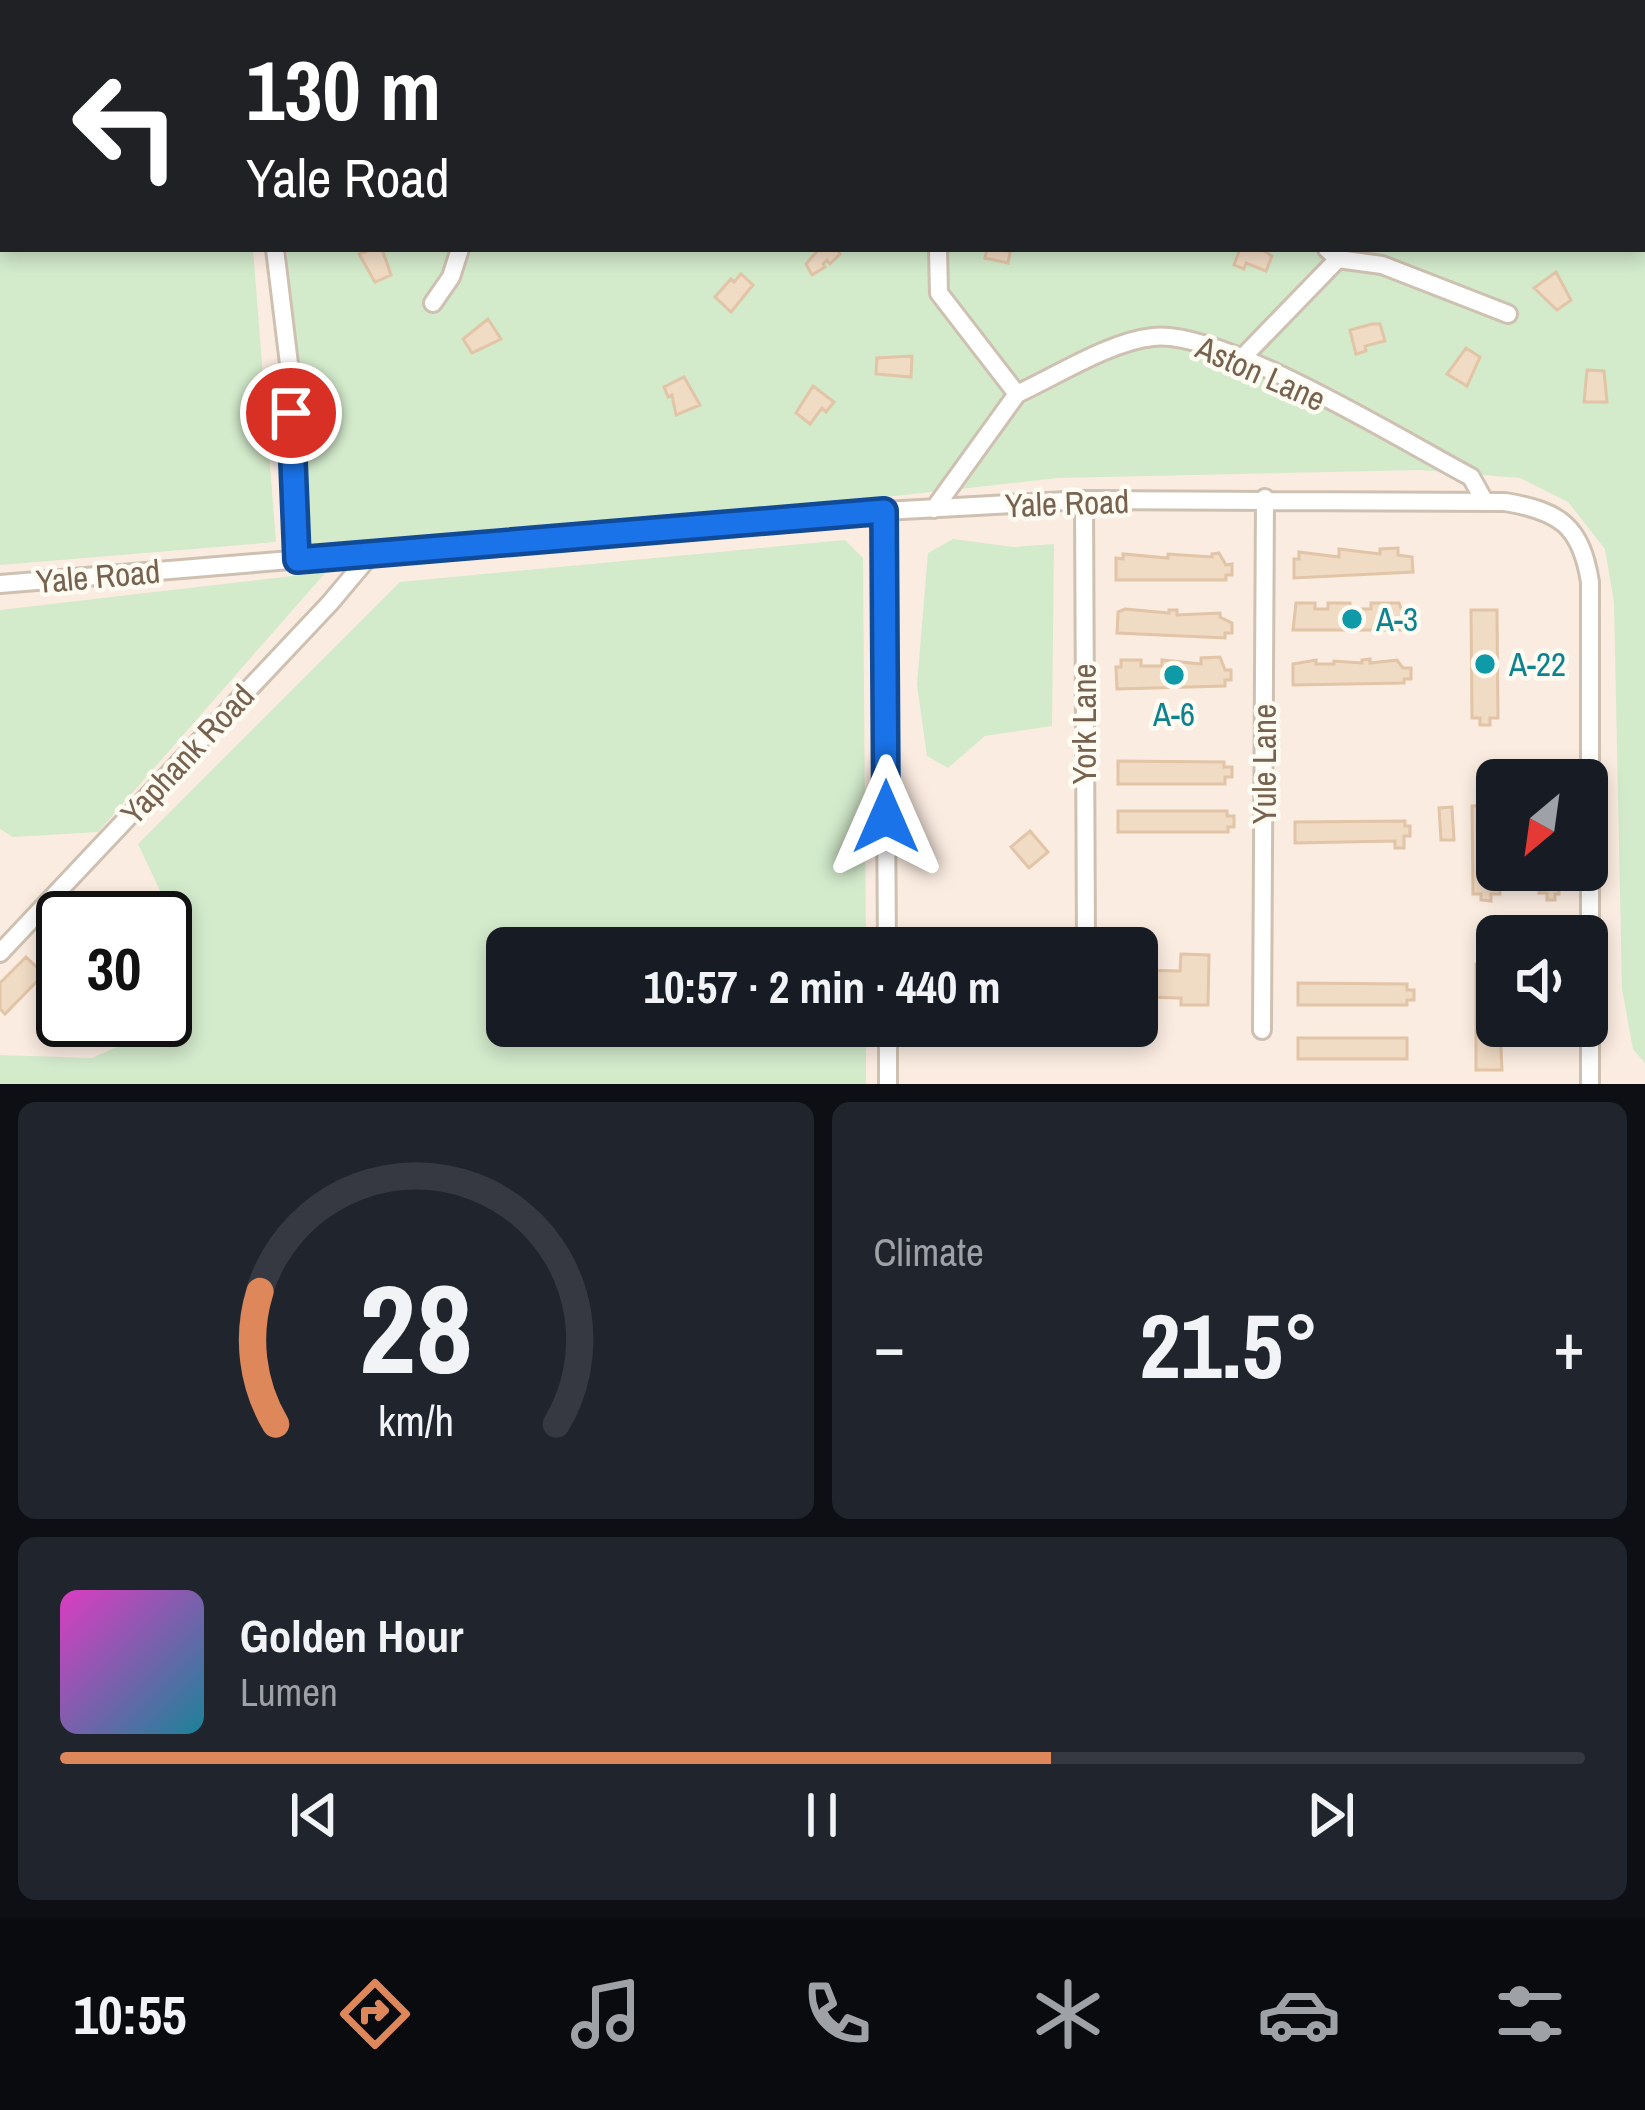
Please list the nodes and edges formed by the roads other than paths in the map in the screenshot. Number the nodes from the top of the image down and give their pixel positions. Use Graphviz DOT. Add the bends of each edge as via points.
graph roads {
  1 [pos="275,252"];
  2 [pos="459,252"];
  3 [pos="938,252"];
  4 [pos="1332,254"];
  5 [pos="433,303"];
  6 [pos="1508,314"];
  7 [pos="1243,357"];
  8 [pos="1017,394"];
  9 [pos="1265,498"];
  10 [pos="1084,500"];
  11 [pos="1485,502"];
  12 [pos="934,509"];
  13 [pos="884,511"];
  14 [pos="372,554"];
  15 [pos="297,560"];
  16 [pos="0,584"];
  17 [pos="887,927"];
  18 [pos="1086,927"];
  19 [pos="0,953"];
  20 [pos="1262,1030"];
  21 [pos="888,1047"];
  22 [pos="888,1084"];
  23 [pos="1590,1084"];
  1 -- 15 [label="street" via="290,372"];
  2 -- 5 [label="street"];
  3 -- 8 [label="street" via="939,293"];
  4 -- 6 [label="street"];
  4 -- 7 [label="street"];
  7 -- 8 [label="street, Aston Lane" via="1195,339 1155,336"];
  7 -- 11 [label="street, Aston Lane" via="1472,477"];
  8 -- 12 [label="street, Aston Lane"];
  9 -- 10 [label="street, Yale Road"];
  9 -- 11 [label="street, Yale Road"];
  9 -- 20 [label="street, Yule Lane"];
  10 -- 12 [label="street, Yale Road"];
  10 -- 18 [label="street, York Lane"];
  11 -- 23 [label="street, Yale Road" via="1558,518 1586,552"];
  12 -- 13 [label="street, Yale Road"];
  13 -- 14 [label="street, Yale Road"];
  13 -- 17 [label="street"];
  14 -- 15 [label="street, Yale Road"];
  14 -- 19 [label="street, Yaphank Road"];
  15 -- 16 [label="street, Yale Road"];
  21 -- 22 [label="street"];
}
